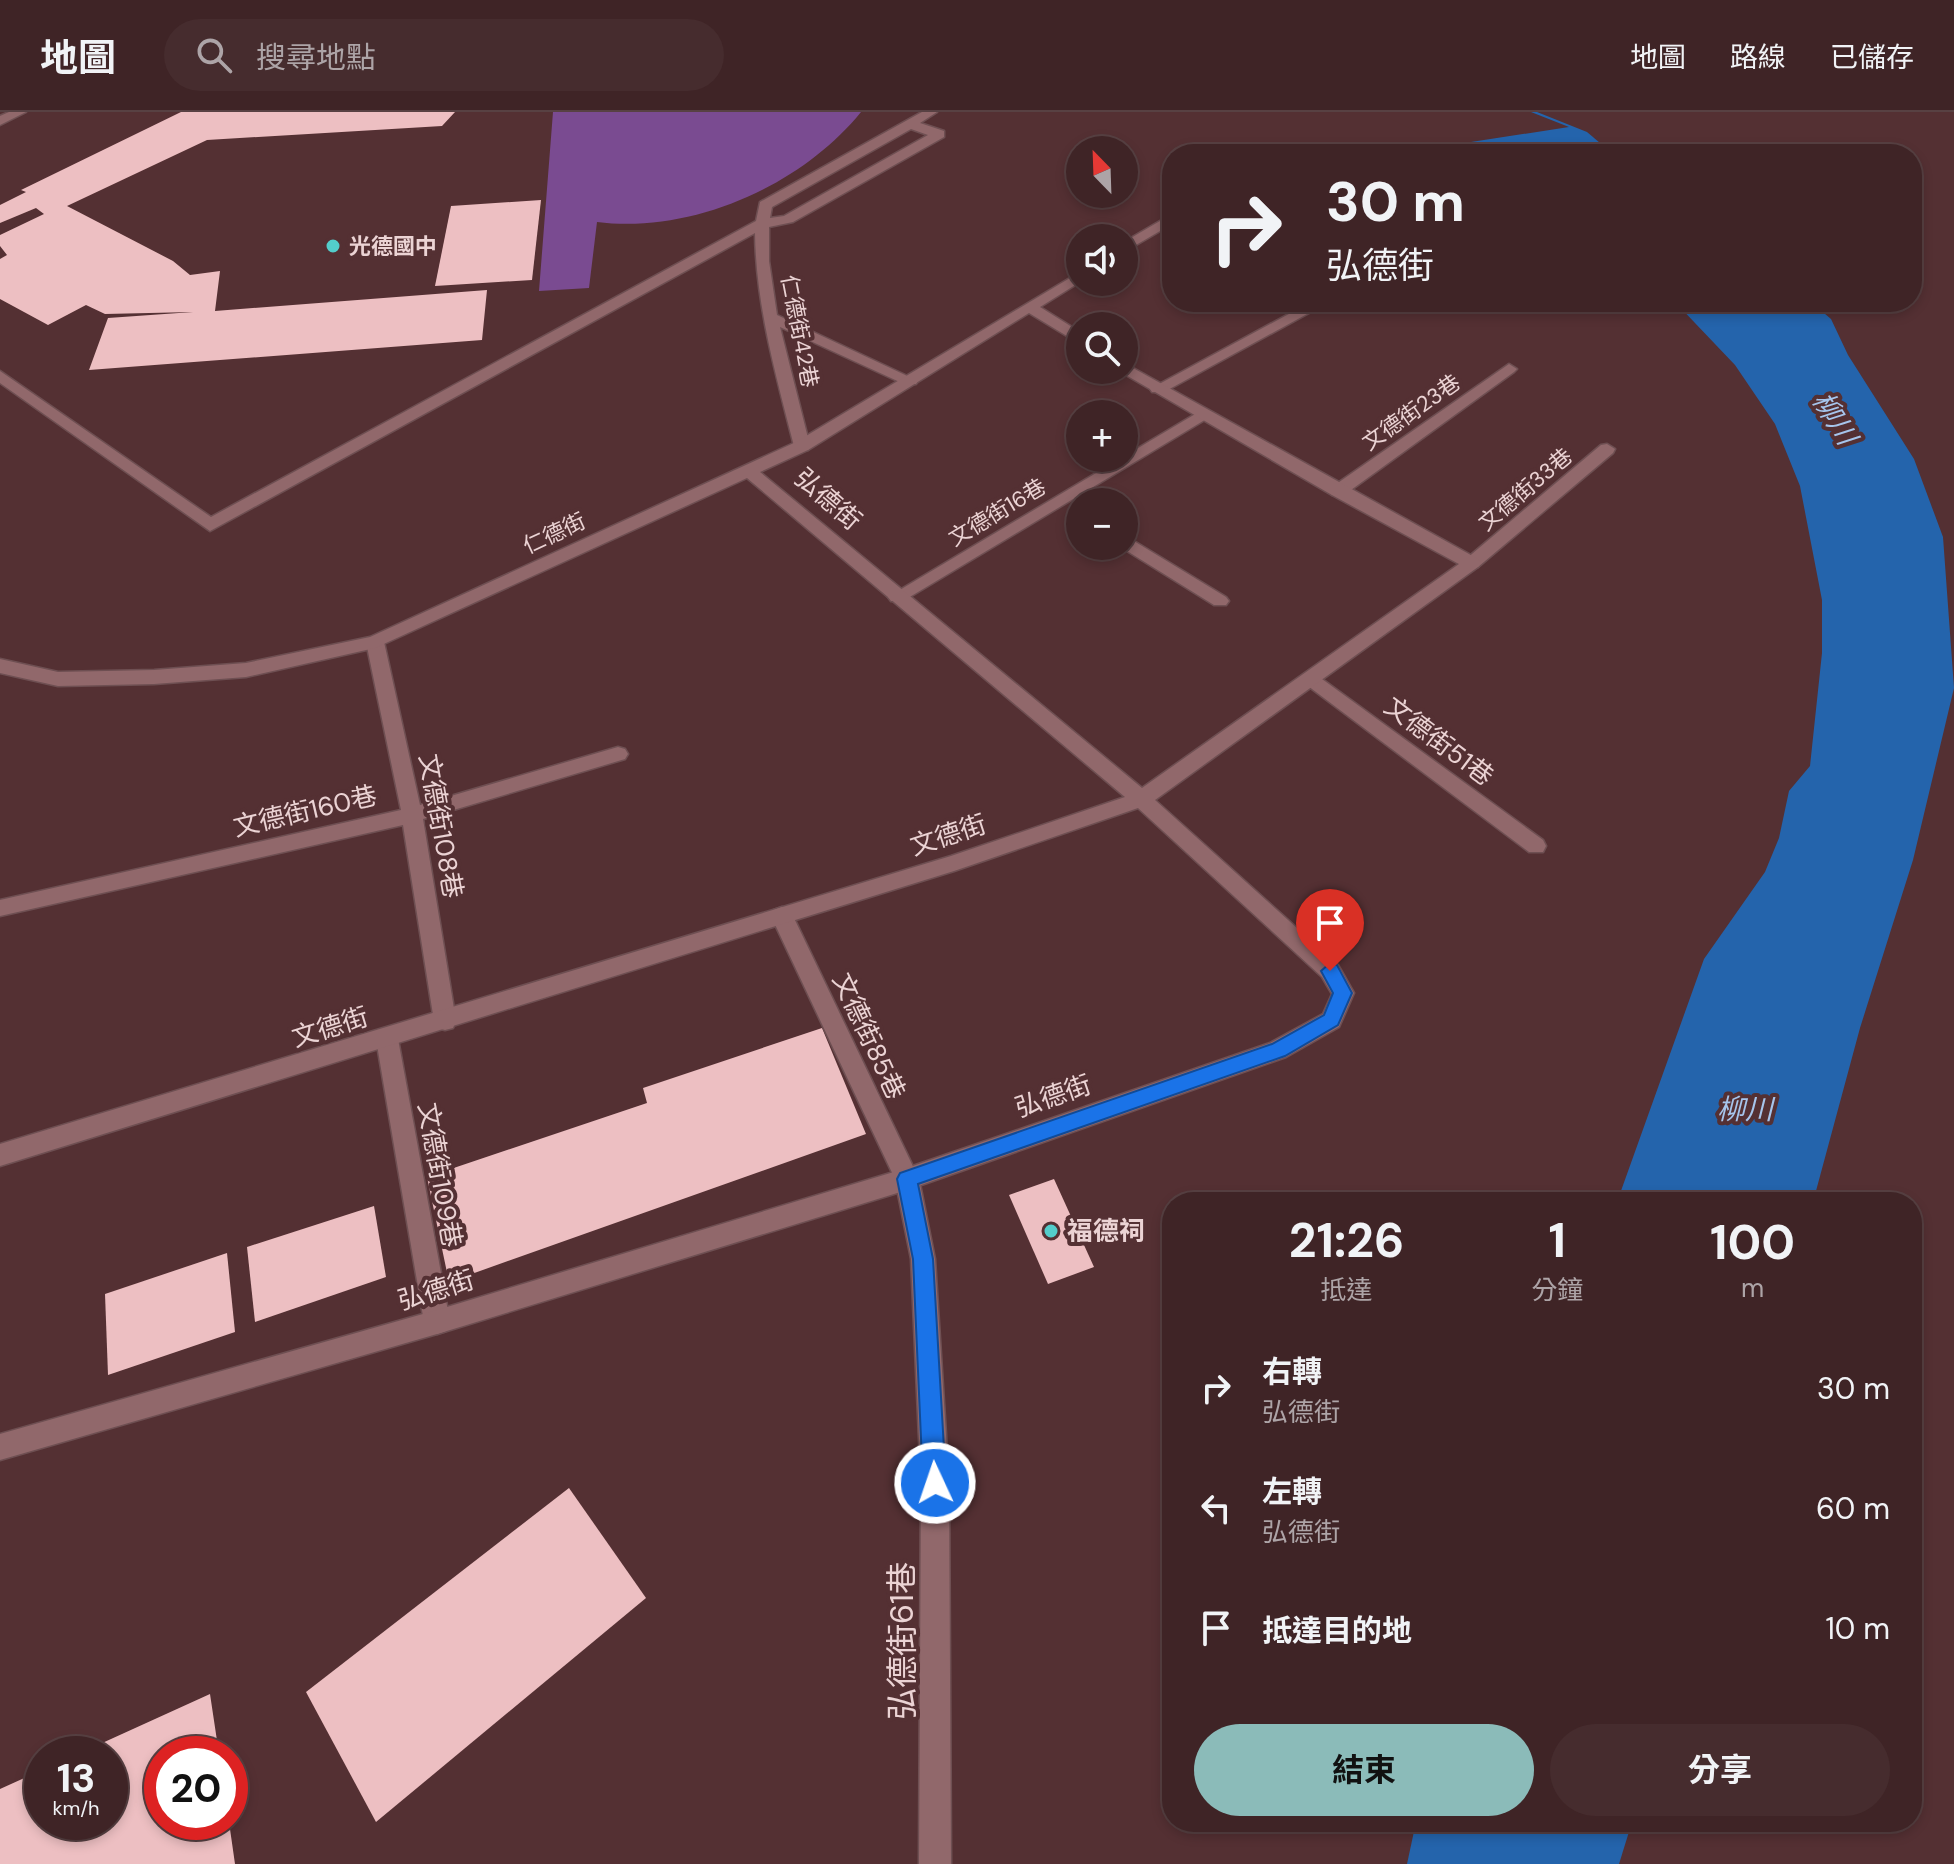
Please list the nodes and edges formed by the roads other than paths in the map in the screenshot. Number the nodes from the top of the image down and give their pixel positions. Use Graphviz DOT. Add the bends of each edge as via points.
graph roads {
  1 [pos="20,112"];
  2 [pos="931,112"];
  3 [pos="0,121"];
  4 [pos="910,124"];
  5 [pos="761,224"];
  6 [pos="1162,224"];
  7 [pos="1138,239"];
  8 [pos="1066,285"];
  9 [pos="1031,308"];
  10 [pos="1303,312"];
  11 [pos="770,317"];
  12 [pos="1066,330"];
  13 [pos="1509,369"];
  14 [pos="0,376"];
  15 [pos="1138,377"];
  16 [pos="910,381"];
  17 [pos="1158,389"];
  18 [pos="1202,415"];
  19 [pos="802,446"];
  20 [pos="1607,449"];
  21 [pos="748,470"];
  22 [pos="1338,491"];
  23 [pos="1059,500"];
  24 [pos="1066,504"];
  25 [pos="1138,550"];
  26 [pos="1472,563"];
  27 [pos="897,597"];
  28 [pos="1220,601"];
  29 [pos="375,642"];
  30 [pos="0,666"];
  31 [pos="1311,678"];
  32 [pos="618,754"];
  33 [pos="1141,799"];
  34 [pos="412,815"];
  35 [pos="1536,846"];
  36 [pos="0,908"];
  37 [pos="782,916"];
  38 [pos="445,1021"];
  39 [pos="387,1039"];
  40 [pos="0,1155"];
  41 [pos="907,1179"];
  42 [pos="437,1322"];
  43 [pos="0,1447"];
  44 [pos="935,1864"];
  1 -- 3 [label="street"];
  2 -- 4 [label="street"];
  4 -- 5 [label="street" via="765,205"];
  4 -- 5 [label="street" via="939,134 788,219"];
  5 -- 11 [label="street, 仁德街42巷"];
  5 -- 14 [label="street" via="210,525"];
  6 -- 7 [label="street"];
  8 -- 9 [label="street, 仁德街"];
  9 -- 12 [label="street"];
  9 -- 16 [label="street, 仁德街"];
  10 -- 17 [label="street"];
  11 -- 16 [label="street"];
  11 -- 19 [label="street, 仁德街42巷"];
  13 -- 22 [label="street, 文德街23巷"];
  15 -- 17 [label="street"];
  16 -- 19 [label="street, 仁德街"];
  17 -- 18 [label="street"];
  18 -- 22 [label="street"];
  18 -- 23 [label="street, 文德街16巷"];
  19 -- 21 [label="street, 仁德街"];
  20 -- 26 [label="street, 文德街33巷"];
  21 -- 27 [label="street, 弘德街"];
  21 -- 29 [label="street, 仁德街"];
  22 -- 26 [label="street"];
  23 -- 24 [label="street"];
  23 -- 27 [label="street, 文德街16巷"];
  25 -- 28 [label="street"];
  26 -- 31 [label="street, 文德街"];
  27 -- 33 [label="street, 弘德街"];
  29 -- 30 [label="street, 仁德街" via="246,670 154,677 58,679"];
  29 -- 34 [label="street, 文德街108巷"];
  31 -- 33 [label="street, 文德街"];
  31 -- 35 [label="street, 文德街51巷"];
  32 -- 34 [label="street, 文德街160巷"];
  33 -- 37 [label="street, 文德街"];
  33 -- 41 [label="street, 弘德街" via="1330,971 1343,993 1331,1020 1278,1050"];
  34 -- 36 [label="street, 文德街160巷"];
  34 -- 38 [label="street, 文德街108巷"];
  37 -- 38 [label="street, 文德街"];
  37 -- 41 [label="street, 文德街85巷"];
  38 -- 39 [label="street, 文德街"];
  39 -- 40 [label="street, 文德街"];
  39 -- 42 [label="street, 文德街109巷"];
  41 -- 42 [label="street, 弘德街"];
  41 -- 44 [label="street, 弘德街61巷" via="923,1259 935,1483"];
  42 -- 43 [label="street, 弘德街"];
}
